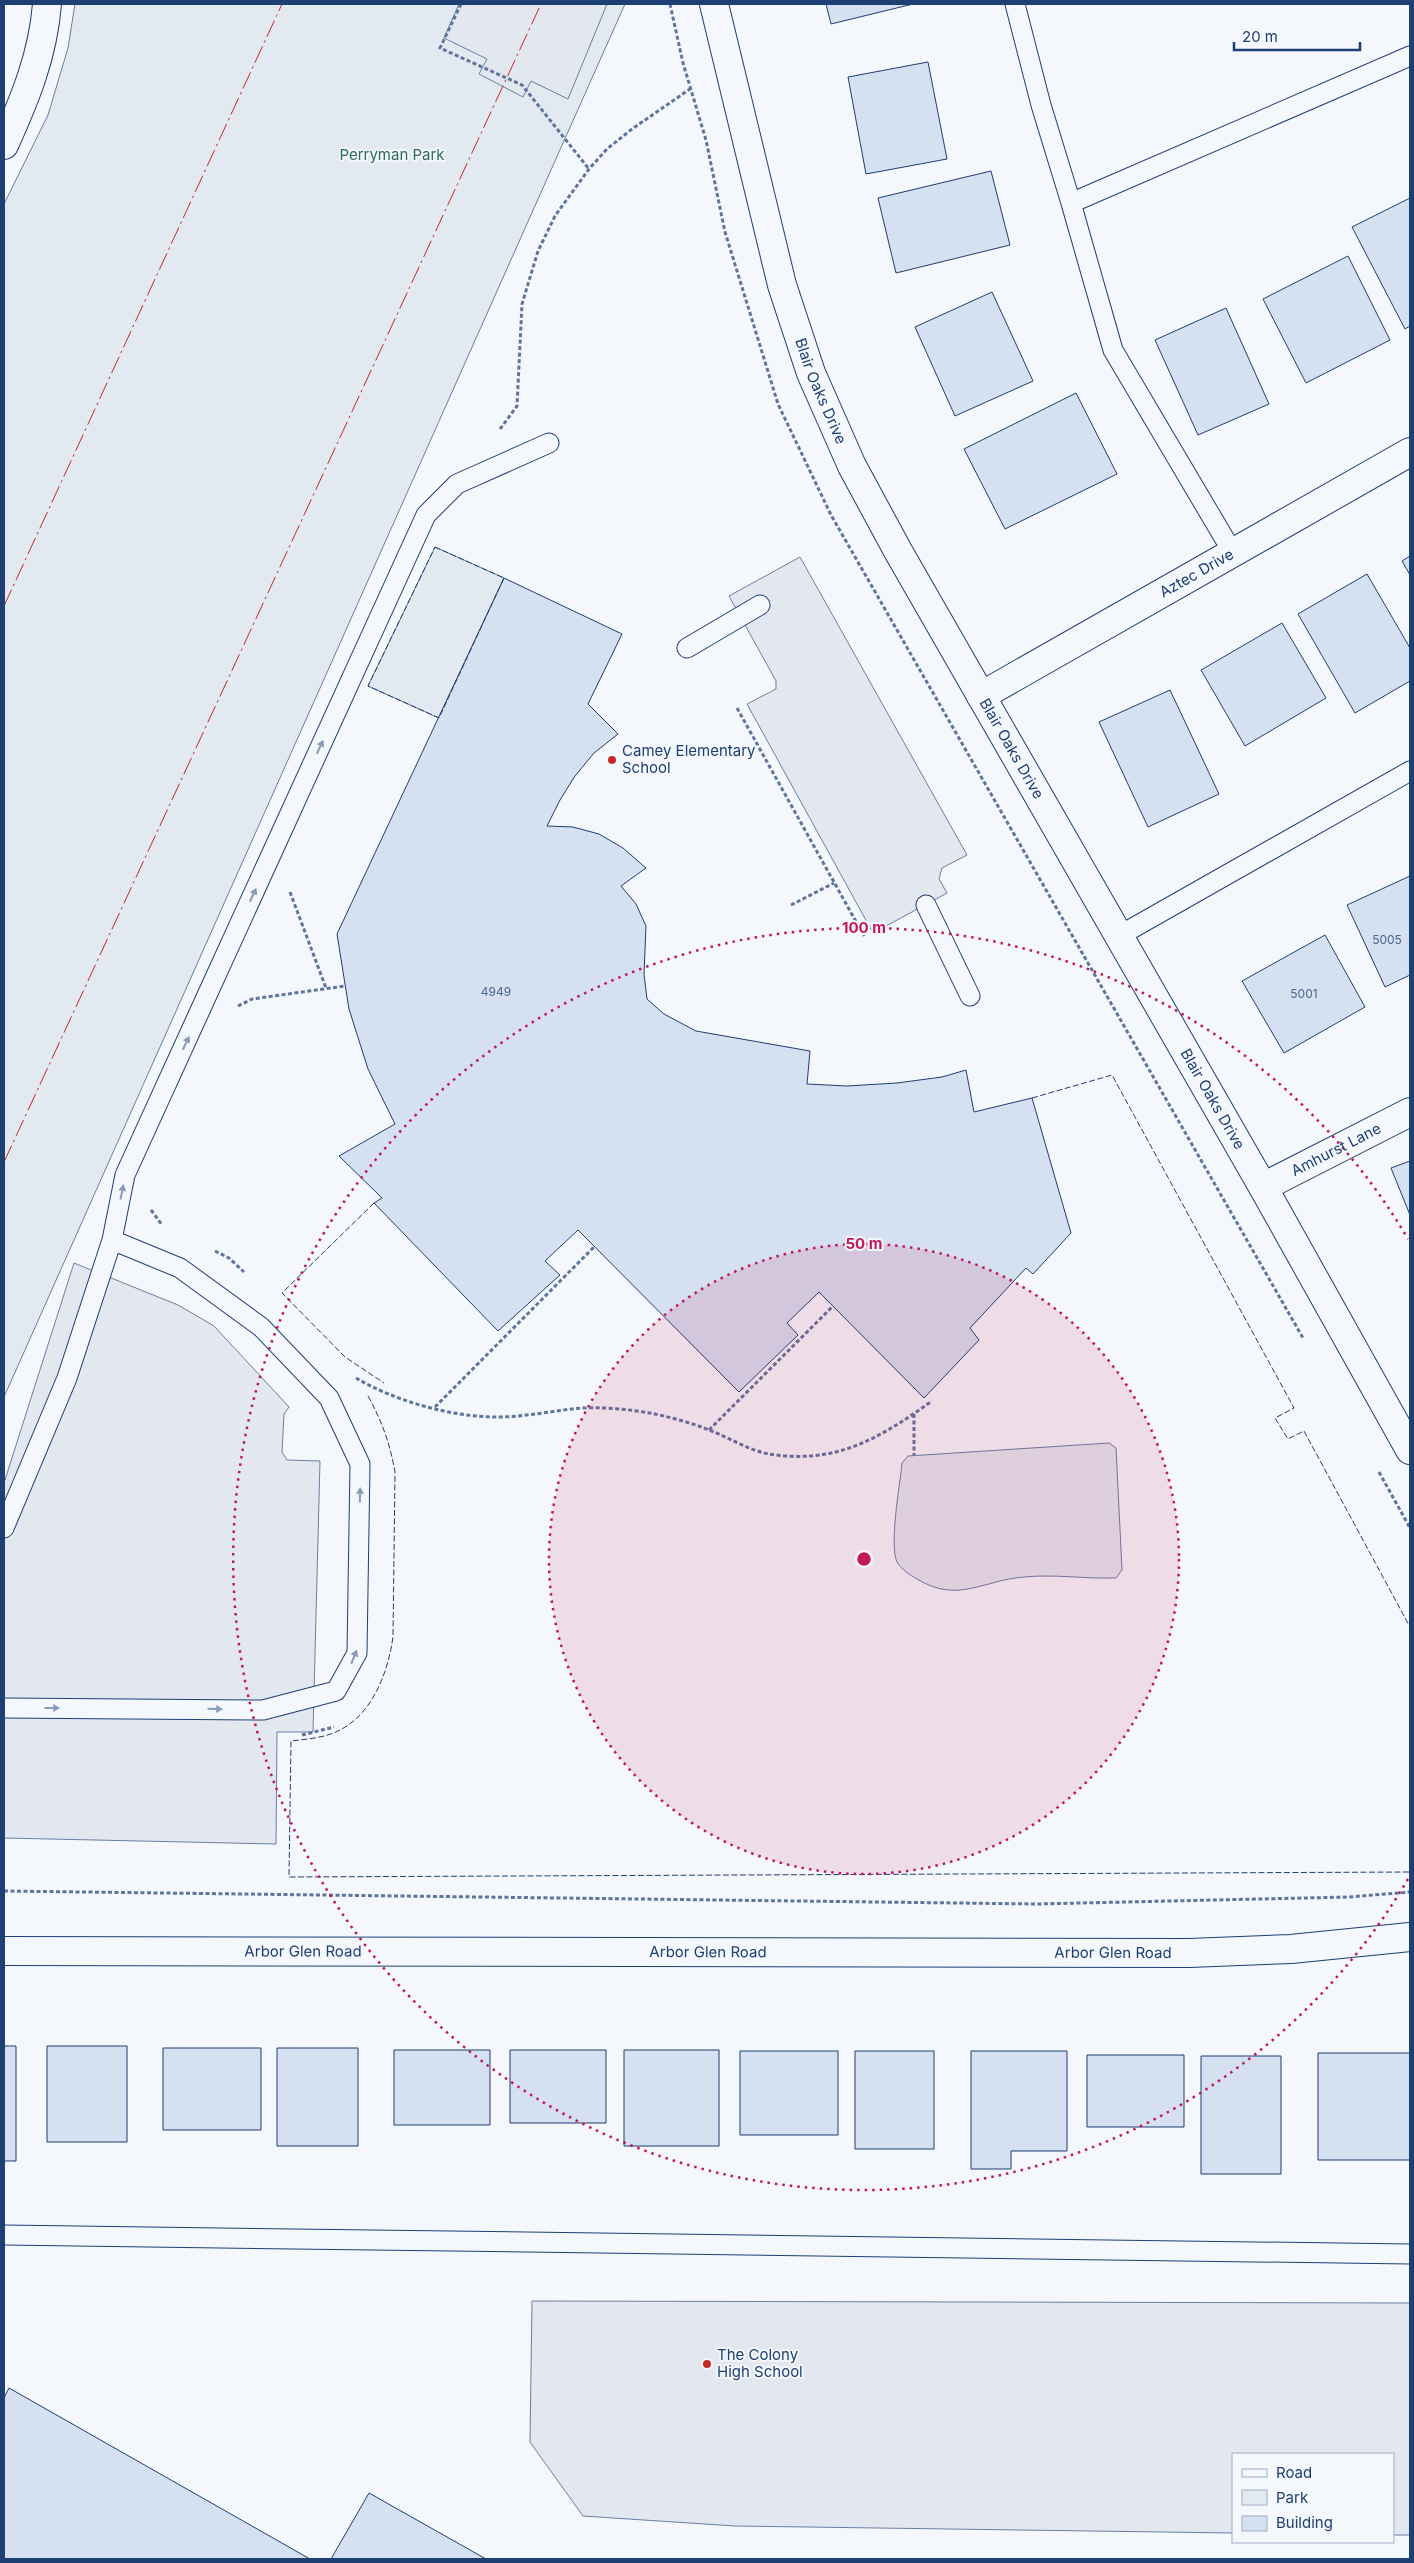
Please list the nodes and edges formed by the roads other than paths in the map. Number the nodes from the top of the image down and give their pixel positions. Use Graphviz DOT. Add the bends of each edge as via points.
graph roads {
  1 [pos="47,4"];
  2 [pos="714,4"];
  3 [pos="1015,4"];
  4 [pos="1410,56"];
  5 [pos="4,145"];
  6 [pos="1072,203"];
  7 [pos="549,443"];
  8 [pos="1410,452"];
  9 [pos="1234,553"];
  10 [pos="760,605"];
  11 [pos="687,648"];
  12 [pos="981,696"];
  13 [pos="1410,771"];
  14 [pos="926,905"];
  15 [pos="1117,937"];
  16 [pos="970,996"];
  17 [pos="1410,1112"];
  18 [pos="1263,1187"];
  19 [pos="112,1240"];
  20 [pos="1410,1450"];
  21 [pos="4,1528"];
  22 [pos="4,1708"];
  23 [pos="1410,1937"];
  24 [pos="4,1951"];
  25 [pos="4,2235"];
  26 [pos="1410,2254"];
  1 -- 5 [label="street" via="41,52 24,103"];
  2 -- 12 [label="street, Blair Oaks Drive" via="782,285 811,374 857,474"];
  3 -- 6 [label="lane" via="1041,105"];
  4 -- 6 [label="lane"];
  6 -- 9 [label="lane" via="1113,350"];
  19 -- 7 [label="lane, one-way" via="126,1175 426,516 457,484"];
  8 -- 9 [label="street, Aztec Drive"];
  9 -- 12 [label="street, Aztec Drive"];
  10 -- 11 [label="lane"];
  12 -- 15 [label="street, Blair Oaks Drive"];
  13 -- 15 [label="lane"];
  14 -- 16 [label="lane"];
  15 -- 18 [label="street, Blair Oaks Drive"];
  17 -- 18 [label="street, Amhurst Lane"];
  18 -- 20 [label="street, Blair Oaks Drive"];
  19 -- 21 [label="lane" via="66,1378"];
  22 -- 19 [label="lane, one-way" via="263,1710 336,1691 357,1653 360,1464 329,1398 253,1321 180,1268"];
  23 -- 24 [label="street, Arbor Glen Road" via="1291,1949 1189,1953"];
  25 -- 26 [label="lane"];
}
